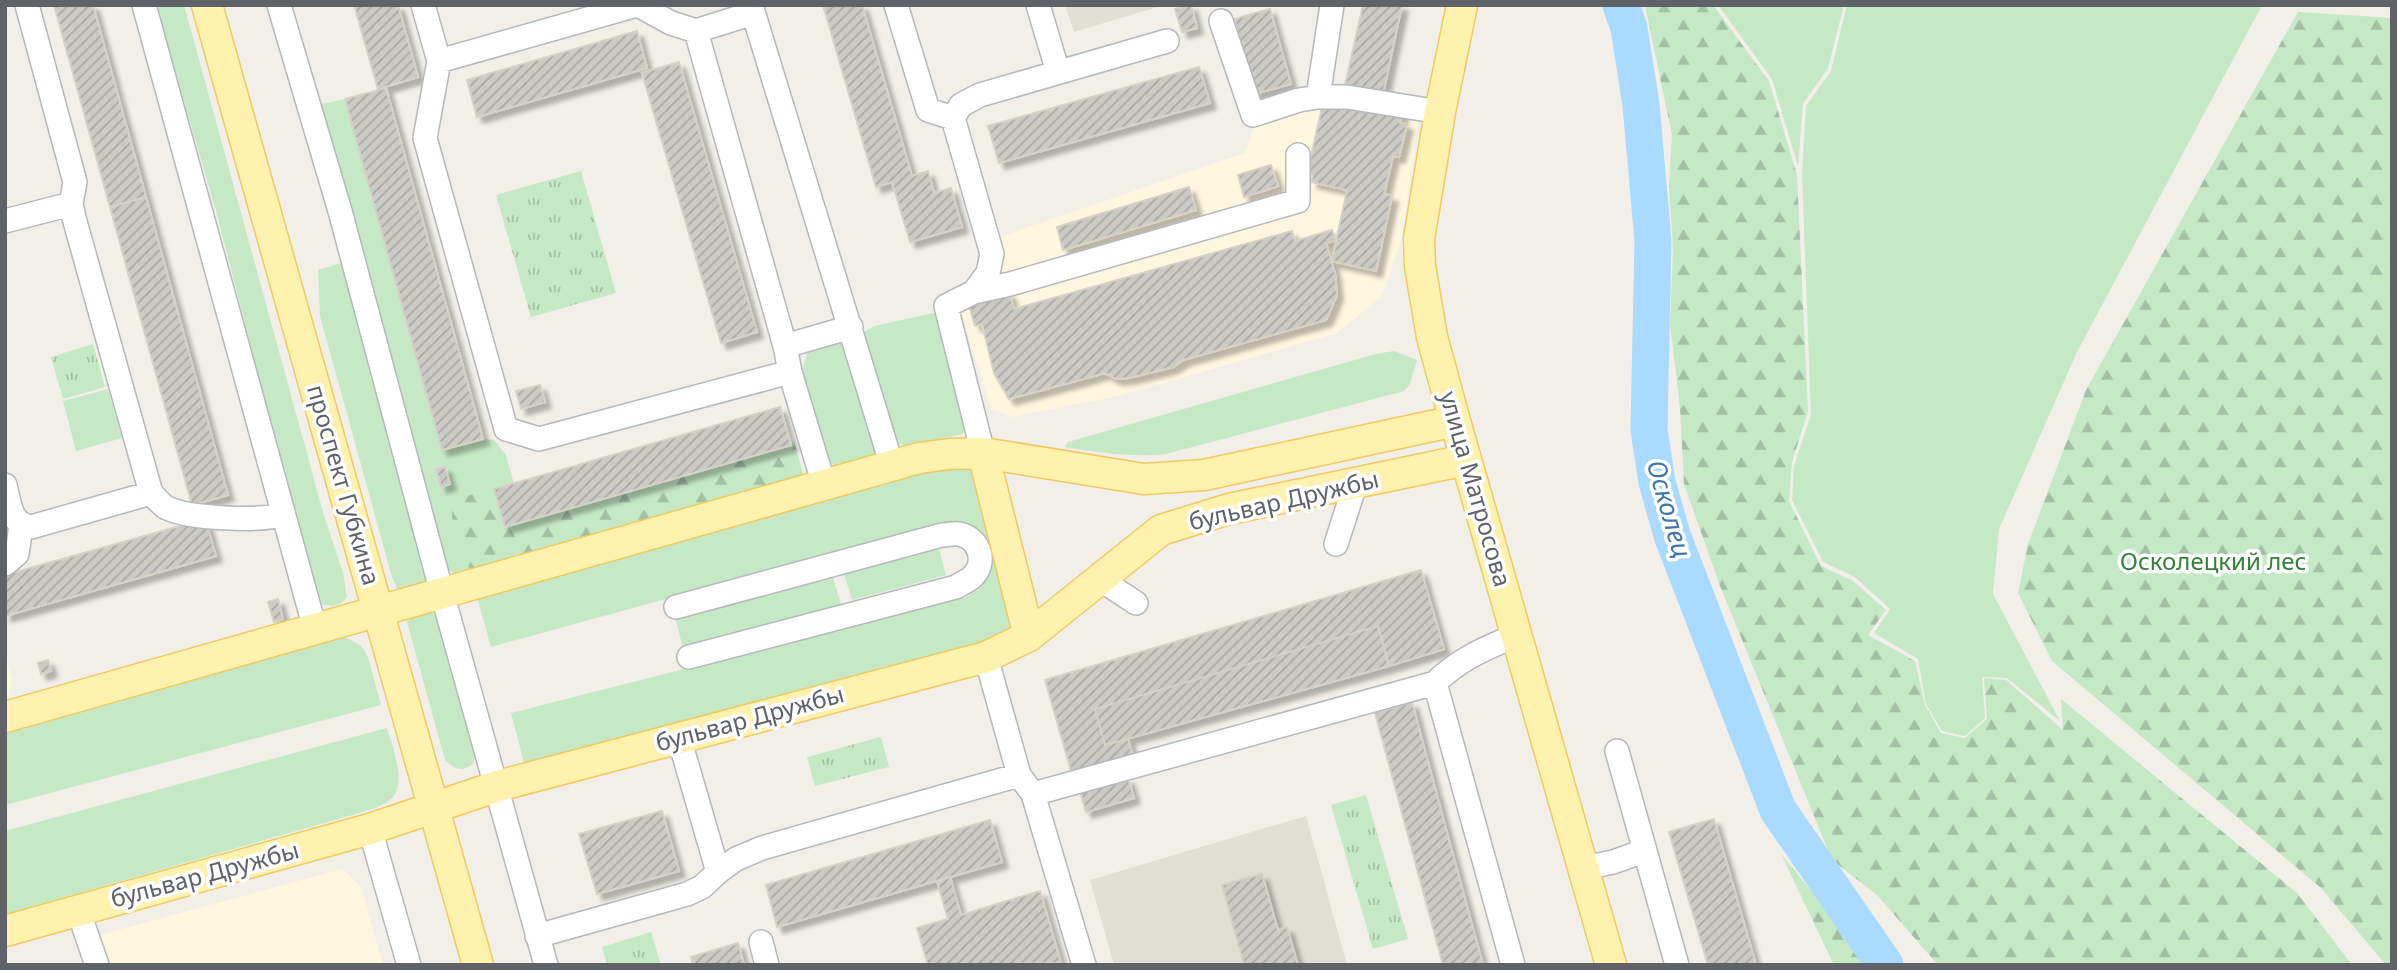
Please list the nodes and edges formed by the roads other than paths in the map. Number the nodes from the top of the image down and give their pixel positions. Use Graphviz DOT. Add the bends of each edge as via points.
graph roads {
  1 [pos="27,5"];
  2 [pos="144,5"];
  3 [pos="207,5"];
  4 [pos="279,5"];
  5 [pos="423,5"];
  6 [pos="638,5"];
  7 [pos="896,5"];
  8 [pos="1038,5"];
  9 [pos="1332,5"];
  10 [pos="1462,5"];
  11 [pos="752,9"];
  12 [pos="1221,22"];
  13 [pos="696,31"];
  14 [pos="1167,41"];
  15 [pos="439,61"];
  16 [pos="1058,72"];
  17 [pos="1318,97"];
  18 [pos="1440,112"];
  19 [pos="953,118"];
  20 [pos="1298,155"];
  21 [pos="71,204"];
  22 [pos="5,221"];
  23 [pos="974,292"];
  24 [pos="851,327"];
  25 [pos="785,346"];
  26 [pos="790,372"];
  27 [pos="1455,421"];
  28 [pos="983,453"];
  29 [pos="1466,460"];
  30 [pos="892,466"];
  31 [pos="5,485"];
  32 [pos="824,485"];
  33 [pos="1355,485"];
  34 [pos="151,493"];
  35 [pos="282,515"];
  36 [pos="21,526"];
  37 [pos="1336,544"];
  38 [pos="5,564"];
  39 [pos="1101,580"];
  40 [pos="442,593"];
  41 [pos="1136,603"];
  42 [pos="676,607"];
  43 [pos="378,610"];
  44 [pos="315,629"];
  45 [pos="1517,635"];
  46 [pos="1029,636"];
  47 [pos="690,657"];
  48 [pos="986,657"];
  49 [pos="1435,682"];
  50 [pos="5,717"];
  51 [pos="680,738"];
  52 [pos="1617,751"];
  53 [pos="1019,775"];
  54 [pos="498,786"];
  55 [pos="1033,794"];
  56 [pos="434,807"];
  57 [pos="370,829"];
  58 [pos="1644,851"];
  59 [pos="1584,868"];
  60 [pos="719,873"];
  61 [pos="78,910"];
  62 [pos="5,931"];
  63 [pos="537,936"];
  64 [pos="761,942"];
  65 [pos="97,965"];
  66 [pos="409,965"];
  67 [pos="478,965"];
  68 [pos="546,965"];
  69 [pos="768,965"];
  70 [pos="1084,965"];
  71 [pos="1513,965"];
  72 [pos="1611,965"];
  73 [pos="1677,965"];
  1 -- 21 [label="street" via="75,182"];
  2 -- 35 [label="street"];
  3 -- 43 [label="main road, проспект Губкина"];
  4 -- 40 [label="street" via="340,211"];
  5 -- 15 [label="street"];
  6 -- 13 [label="street"];
  6 -- 15 [label="street"];
  7 -- 19 [label="street" via="928,110"];
  8 -- 16 [label="street"];
  9 -- 17 [label="street"];
  10 -- 18 [label="main road, улица Матросова"];
  11 -- 13 [label="street"];
  11 -- 24 [label="street"];
  12 -- 17 [label="street" via="1253,115"];
  13 -- 25 [label="street"];
  14 -- 16 [label="street"];
  15 -- 26 [label="street" via="425,138 506,429 539,439"];
  16 -- 19 [label="street" via="980,95 961,104"];
  17 -- 18 [label="street" via="1347,97"];
  18 -- 27 [label="main road, улица Матросова" via="1419,239 1420,266 1432,337"];
  19 -- 23 [label="street" via="992,254 988,273"];
  20 -- 23 [label="street" via="1298,201"];
  21 -- 22 [label="street"];
  21 -- 34 [label="street"];
  23 -- 28 [label="street" via="946,306"];
  24 -- 25 [label="street"];
  24 -- 30 [label="street"];
  25 -- 26 [label="street"];
  26 -- 32 [label="street"];
  27 -- 28 [label="main road, бульвар Дружбы" via="1192,476 1144,479"];
  27 -- 29 [label="main road, улица Матросова"];
  28 -- 30 [label="main road, бульвар Дружбы" via="919,458"];
  28 -- 46 [label="main road"];
  29 -- 33 [label="main road, бульвар Дружбы"];
  29 -- 45 [label="main road, улица Матросова"];
  30 -- 32 [label="main road, бульвар Дружбы"];
  31 -- 36 [label="street" via="14,519"];
  32 -- 40 [label="main road, бульвар Дружбы"];
  33 -- 37 [label="street"];
  33 -- 39 [label="main road, бульвар Дружбы" via="1229,509 1161,530"];
  34 -- 35 [label="street" via="165,507 192,516"];
  34 -- 36 [label="street" via="32,527"];
  35 -- 44 [label="street"];
  36 -- 38 [label="street" via="17,554"];
  39 -- 41 [label="street"];
  39 -- 46 [label="main road, бульвар Дружбы"];
  40 -- 43 [label="main road, бульвар Дружбы"];
  40 -- 54 [label="street"];
  42 -- 47 [label="street" via="942,535 959,534 972,540 980,553 979,568 956,587"];
  43 -- 44 [label="main road, бульвар Дружбы"];
  43 -- 56 [label="main road, проспект Губкина"];
  44 -- 50 [label="main road, бульвар Дружбы"];
  45 -- 49 [label="street" via="1475,652"];
  45 -- 59 [label="main road, улица Матросова"];
  46 -- 48 [label="main road, бульвар Дружбы"];
  48 -- 51 [label="main road, бульвар Дружбы"];
  48 -- 53 [label="street"];
  49 -- 55 [label="street"];
  49 -- 71 [label="street"];
  51 -- 54 [label="main road, бульвар Дружбы"];
  51 -- 60 [label="street"];
  52 -- 58 [label="street"];
  53 -- 55 [label="street"];
  53 -- 60 [label="street" via="762,848 736,859"];
  54 -- 56 [label="main road, бульвар Дружбы"];
  54 -- 63 [label="street"];
  55 -- 70 [label="street"];
  56 -- 57 [label="main road, бульвар Дружбы"];
  56 -- 67 [label="main road, проспект Губкина"];
  57 -- 61 [label="main road, бульвар Дружбы"];
  57 -- 66 [label="street"];
  58 -- 59 [label="street"];
  58 -- 73 [label="street"];
  59 -- 72 [label="main road, улица Матросова"];
  60 -- 63 [label="street" via="687,894"];
  61 -- 62 [label="main road, бульвар Дружбы"];
  61 -- 65 [label="street"];
  63 -- 68 [label="street"];
  64 -- 69 [label="street"];
}
